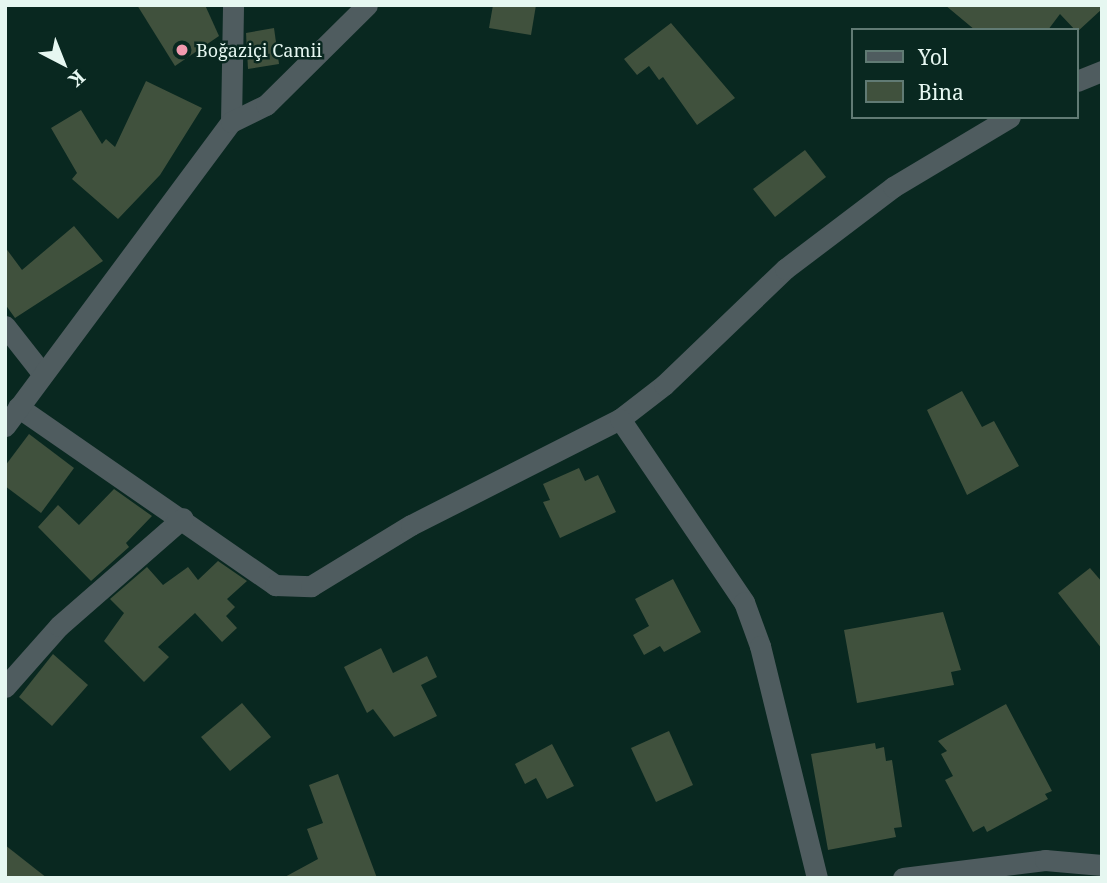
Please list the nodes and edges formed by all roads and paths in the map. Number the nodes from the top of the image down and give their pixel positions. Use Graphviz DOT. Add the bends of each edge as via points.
graph roads {
  1 [pos="233,5"];
  2 [pos="367,5"];
  3 [pos="1102,71"];
  4 [pos="1079,80"];
  5 [pos="1007,119"];
  6 [pos="231,122"];
  7 [pos="5,326"];
  8 [pos="42,373"];
  9 [pos="18,408"];
  10 [pos="620,419"];
  11 [pos="5,426"];
  12 [pos="183,519"];
  13 [pos="5,687"];
  14 [pos="1102,865"];
  15 [pos="817,878"];
  16 [pos="903,878"];
  1 -- 6 [label="street"];
  2 -- 6 [label="street" via="266,105"];
  3 -- 4 [label="street"];
  5 -- 10 [label="street" via="893,187 785,269 664,385"];
  6 -- 8 [label="street"];
  7 -- 8 [label="street"];
  8 -- 9 [label="street"];
  9 -- 11 [label="street"];
  9 -- 12 [label="street"];
  10 -- 12 [label="street" via="411,524 311,586 275,585"];
  10 -- 15 [label="street" via="744,602 761,646"];
  12 -- 13 [label="street" via="59,626"];
  14 -- 16 [label="street" via="1045,860"];
}
